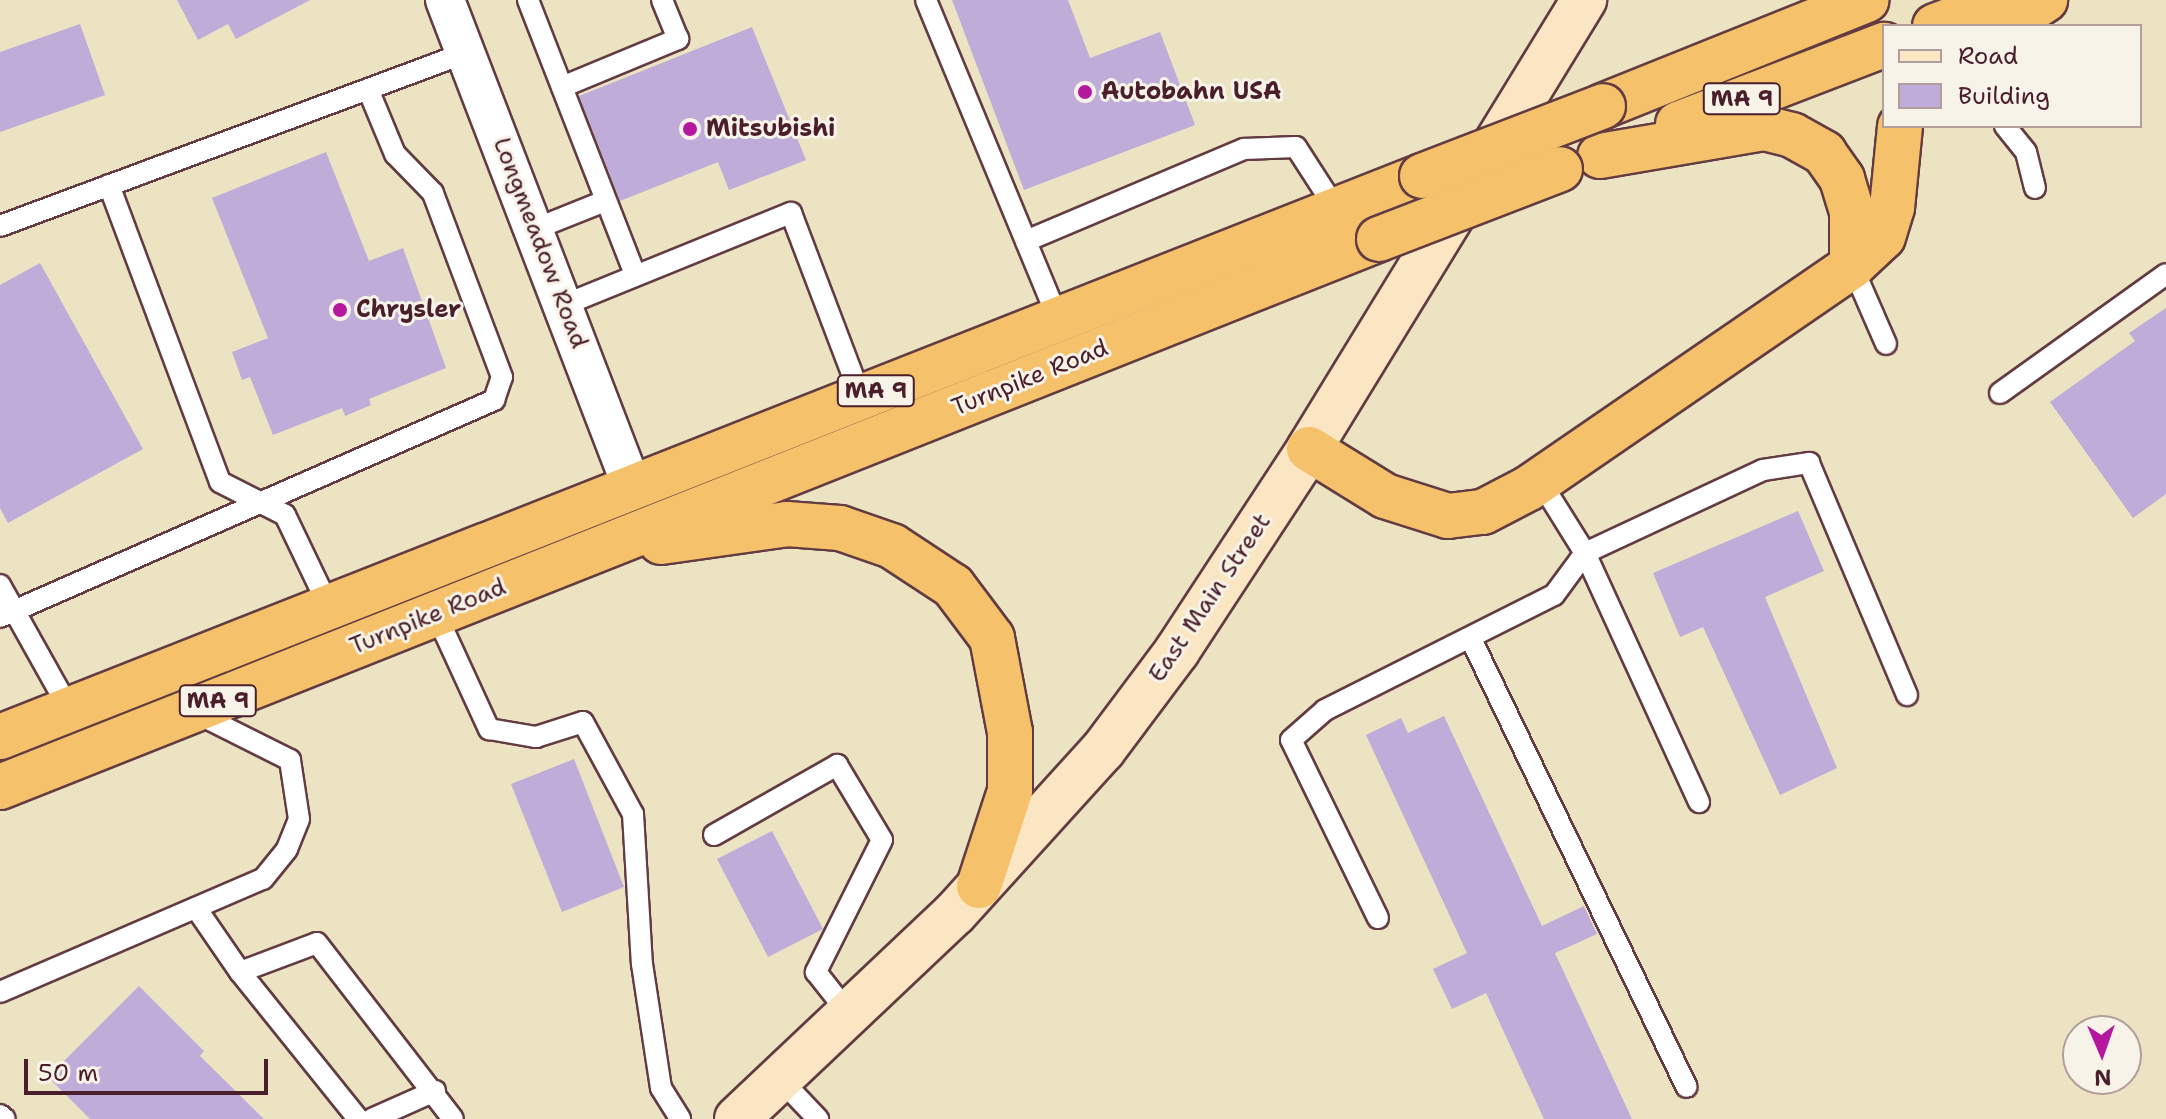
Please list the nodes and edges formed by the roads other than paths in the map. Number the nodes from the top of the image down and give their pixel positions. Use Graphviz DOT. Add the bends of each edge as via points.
graph roads {
  1 [pos="445,0"];
  2 [pos="528,0"];
  3 [pos="662,0"];
  4 [pos="926,0"];
  5 [pos="1584,0"];
  6 [pos="1867,0"];
  7 [pos="2004,0"];
  8 [pos="2045,0"];
  9 [pos="1940,24"];
  10 [pos="2008,24"];
  11 [pos="1882,46"];
  12 [pos="466,53"];
  13 [pos="562,87"];
  14 [pos="368,89"];
  15 [pos="1900,128"];
  16 [pos="2007,128"];
  17 [pos="1600,156"];
  18 [pos="109,185"];
  19 [pos="2035,188"];
  20 [pos="605,201"];
  21 [pos="1336,209"];
  22 [pos="0,226"];
  23 [pos="535,229"];
  24 [pos="1026,241"];
  25 [pos="1852,266"];
  26 [pos="635,274"];
  27 [pos="2166,274"];
  28 [pos="564,305"];
  29 [pos="1058,319"];
  30 [pos="1886,344"];
  31 [pos="2000,393"];
  32 [pos="861,397"];
  33 [pos="1309,449"];
  34 [pos="1540,481"];
  35 [pos="632,487"];
  36 [pos="261,503"];
  37 [pos="587,553"];
  38 [pos="1585,553"];
  39 [pos="0,585"];
  40 [pos="329,607"];
  41 [pos="8,614"];
  42 [pos="436,614"];
  43 [pos="1471,639"];
  44 [pos="1907,695"];
  45 [pos="70,710"];
  46 [pos="193,711"];
  47 [pos="0,737"];
  48 [pos="0,787"];
  49 [pos="1699,802"];
  50 [pos="714,835"];
  51 [pos="979,886"];
  52 [pos="196,908"];
  53 [pos="1378,918"];
  54 [pos="240,972"];
  55 [pos="0,992"];
  56 [pos="849,1014"];
  57 [pos="781,1080"];
  58 [pos="1687,1087"];
  59 [pos="435,1091"];
  60 [pos="0,1115"];
  61 [pos="5,1119"];
  62 [pos="358,1119"];
  63 [pos="372,1119"];
  64 [pos="453,1119"];
  65 [pos="680,1119"];
  66 [pos="737,1119"];
  67 [pos="818,1119"];
  1 -- 12 [label="street, Longmeadow Road"];
  2 -- 13 [label="lane"];
  3 -- 13 [label="lane" via="678,39"];
  4 -- 24 [label="lane"];
  5 -- 33 [label="main road, East Main Street"];
  6 -- 21 [label="highway, Turnpike Road / MA 9, bridge"];
  7 -- 9 [label="highway"];
  8 -- 10 [label="highway"];
  11 -- 17 [label="highway, Turnpike Road / MA 9"];
  12 -- 14 [label="lane"];
  12 -- 23 [label="street, Longmeadow Road"];
  13 -- 20 [label="lane"];
  14 -- 18 [label="lane"];
  14 -- 36 [label="lane" via="395,154 433,193 502,377 494,400"];
  15 -- 25 [label="highway" via="1892,208 1883,237"];
  16 -- 19 [label="lane" via="2026,152"];
  17 -- 25 [label="highway" via="1764,128 1792,135 1824,153 1842,179 1852,211"];
  17 -- 37 [label="highway, Turnpike Road / MA 9, bridge"];
  18 -- 22 [label="lane"];
  18 -- 36 [label="lane" via="220,482"];
  20 -- 23 [label="lane"];
  20 -- 26 [label="lane"];
  21 -- 24 [label="lane" via="1296,147 1244,149"];
  21 -- 29 [label="highway, Turnpike Road / MA 9"];
  23 -- 28 [label="street, Longmeadow Road"];
  24 -- 29 [label="lane"];
  25 -- 30 [label="lane"];
  25 -- 34 [label="highway"];
  26 -- 28 [label="lane"];
  26 -- 32 [label="lane" via="791,213"];
  27 -- 31 [label="lane"];
  28 -- 35 [label="street, Longmeadow Road"];
  29 -- 32 [label="highway, Turnpike Road / MA 9"];
  32 -- 35 [label="highway, Turnpike Road / MA 9"];
  33 -- 34 [label="highway" via="1385,496 1448,516 1483,512"];
  33 -- 51 [label="main road, East Main Street" via="1177,651 1103,750"];
  34 -- 38 [label="lane"];
  35 -- 40 [label="highway, Turnpike Road / MA 9"];
  36 -- 40 [label="lane" via="285,515"];
  36 -- 41 [label="lane"];
  37 -- 42 [label="highway, Turnpike Road / MA 9"];
  37 -- 51 [label="highway" via="787,524 827,527 892,546 953,586 992,638 1009,718 1010,791"];
  38 -- 43 [label="lane" via="1554,595"];
  38 -- 44 [label="lane" via="1763,470 1809,463"];
  38 -- 49 [label="lane"];
  39 -- 41 [label="lane"];
  40 -- 45 [label="highway, Turnpike Road / MA 9"];
  41 -- 45 [label="lane"];
  42 -- 46 [label="highway, Turnpike Road / MA 9"];
  42 -- 65 [label="lane" via="489,729 536,737 583,722 633,814 642,964 661,1088"];
  43 -- 53 [label="lane" via="1325,710 1291,740"];
  43 -- 58 [label="lane"];
  45 -- 47 [label="highway, Turnpike Road / MA 9"];
  46 -- 48 [label="highway, Turnpike Road / MA 9"];
  46 -- 52 [label="lane" via="290,760 299,819 287,849 263,879"];
  50 -- 56 [label="lane" via="837,765 882,840 816,972"];
  51 -- 56 [label="main road, East Main Street"];
  52 -- 54 [label="lane"];
  52 -- 55 [label="lane"];
  54 -- 59 [label="lane" via="317,943"];
  54 -- 62 [label="lane"];
  56 -- 57 [label="main road, East Main Street"];
  57 -- 66 [label="main road, East Main Street"];
  57 -- 67 [label="lane"];
  59 -- 63 [label="lane"];
  59 -- 64 [label="lane"];
  60 -- 61 [label="lane"];
}
